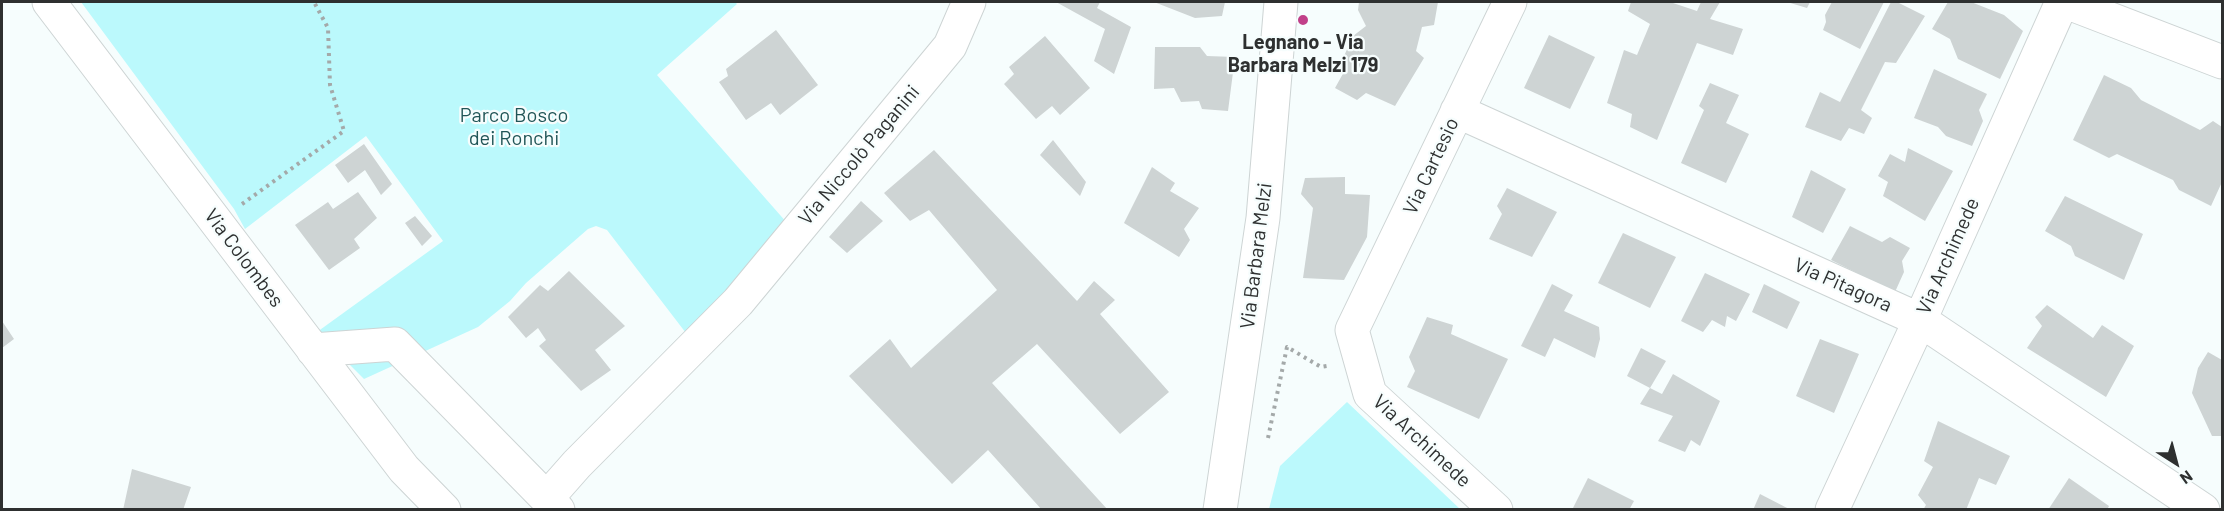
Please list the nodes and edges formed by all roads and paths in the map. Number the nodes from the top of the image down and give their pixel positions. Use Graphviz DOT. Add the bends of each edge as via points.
graph roads {
  1 [pos="49,2"];
  2 [pos="314,2"];
  3 [pos="969,2"];
  4 [pos="1281,2"];
  5 [pos="1510,2"];
  6 [pos="2062,2"];
  7 [pos="2067,2"];
  8 [pos="2223,62"];
  9 [pos="1457,111"];
  10 [pos="216,221"];
  11 [pos="1920,320"];
  12 [pos="1356,344"];
  13 [pos="313,350"];
  14 [pos="1267,440"];
  15 [pos="552,504"];
  16 [pos="444,510"];
  17 [pos="1220,510"];
  18 [pos="1496,510"];
  19 [pos="1832,510"];
  20 [pos="2203,510"];
  1 -- 10 [label="street, Via Colombes"];
  2 -- 10 [label="path" via="328,27 330,85 344,131"];
  3 -- 15 [label="street, Via Niccolò Paganini" via="950,46 738,302 577,464"];
  4 -- 17 [label="street, Via Barbara Melzi" via="1263,218"];
  5 -- 9 [label="street, Via Cartesio"];
  6 -- 11 [label="street, Via Archimede"];
  7 -- 8 [label="street"];
  9 -- 11 [label="street, Via Pitagora"];
  9 -- 12 [label="street, Via Cartesio"];
  10 -- 13 [label="street, Via Colombes"];
  11 -- 19 [label="street, Via Archimede"];
  11 -- 20 [label="street, Via Pitagora"];
  12 -- 14 [label="path" via="1321,367 1287,347"];
  12 -- 18 [label="street, Via Archimede" via="1370,394"];
  13 -- 15 [label="street" via="395,344"];
  13 -- 16 [label="street, Via Colombes" via="404,469"];
}
